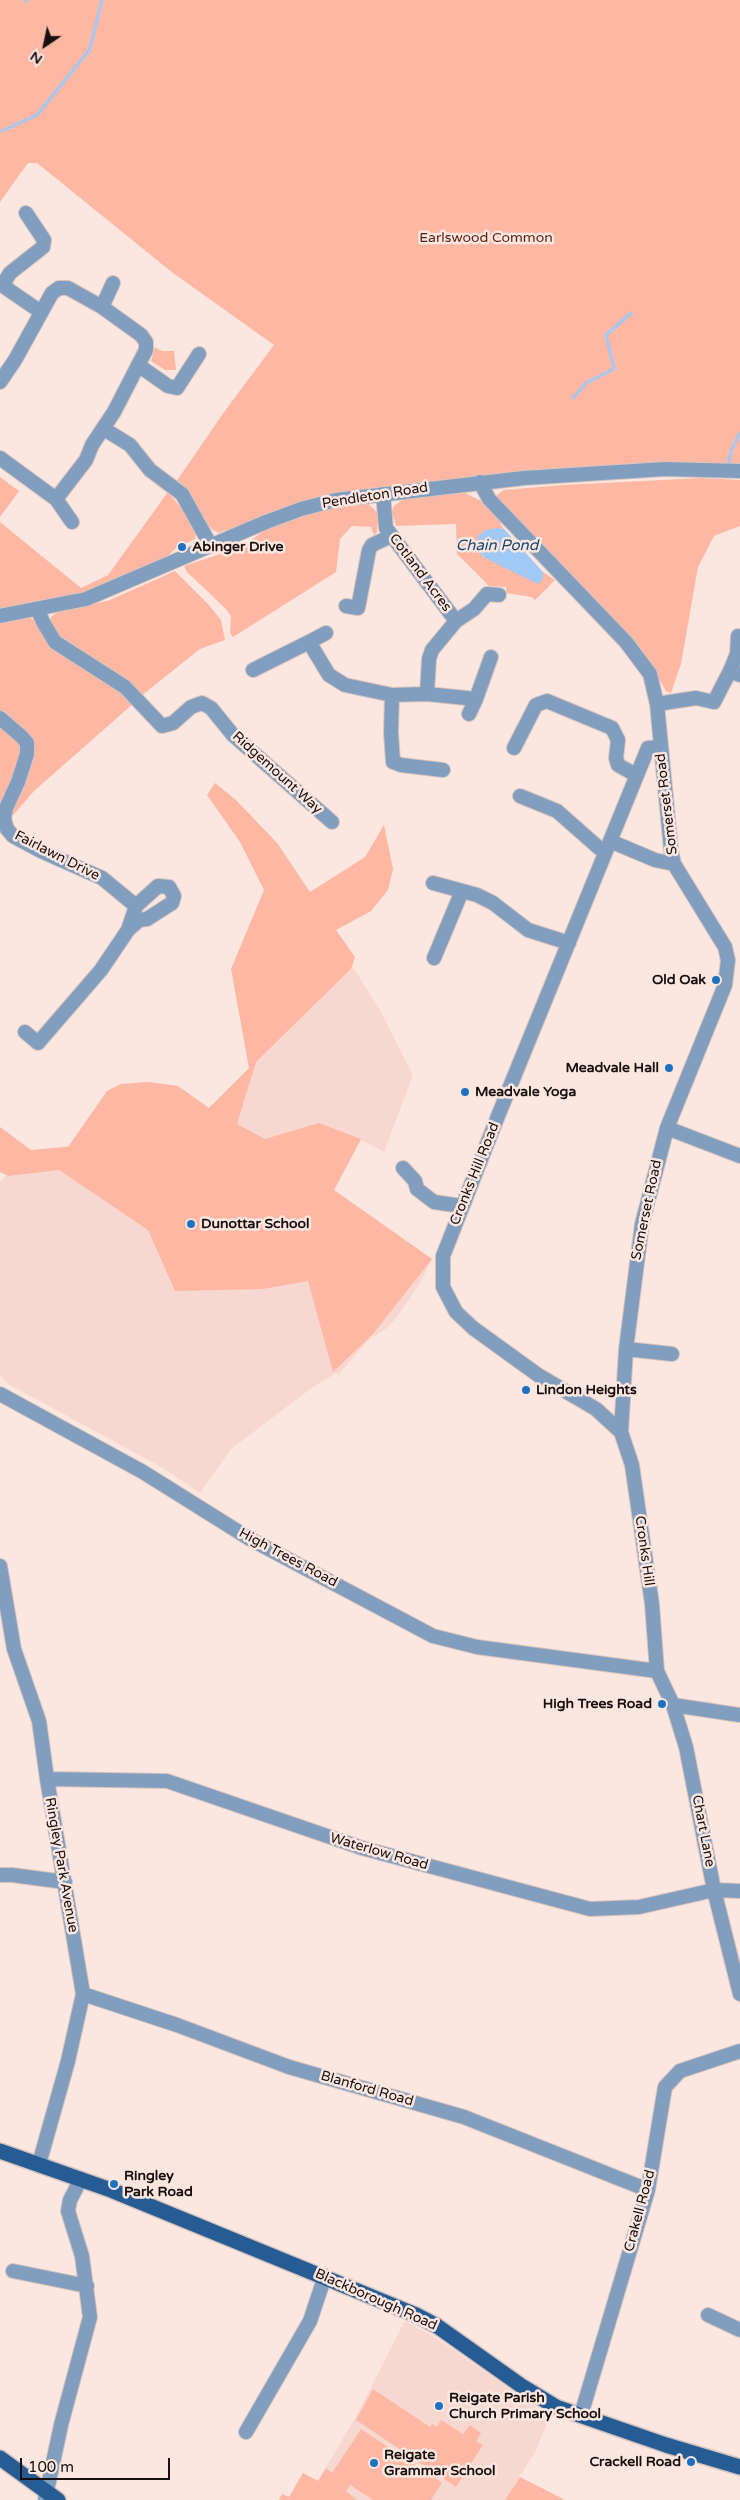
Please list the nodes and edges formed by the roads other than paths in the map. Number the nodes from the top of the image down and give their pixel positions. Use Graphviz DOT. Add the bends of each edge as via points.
graph roads {
  1 [pos="26,213"];
  2 [pos="114,283"];
  3 [pos="102,307"];
  4 [pos="40,312"];
  5 [pos="199,354"];
  6 [pos="138,365"];
  7 [pos="0,382"];
  8 [pos="104,429"];
  9 [pos="0,458"];
  10 [pos="740,471"];
  11 [pos="480,482"];
  12 [pos="382,494"];
  13 [pos="56,499"];
  14 [pos="72,522"];
  15 [pos="391,536"];
  16 [pos="210,546"];
  17 [pos="500,595"];
  18 [pos="358,609"];
  19 [pos="38,610"];
  20 [pos="0,616"];
  21 [pos="456,620"];
  22 [pos="326,633"];
  23 [pos="738,636"];
  24 [pos="309,642"];
  25 [pos="491,657"];
  26 [pos="253,670"];
  27 [pos="735,673"];
  28 [pos="426,694"];
  29 [pos="392,695"];
  30 [pos="476,698"];
  31 [pos="657,704"];
  32 [pos="469,714"];
  33 [pos="0,718"];
  34 [pos="661,747"];
  35 [pos="514,748"];
  36 [pos="443,770"];
  37 [pos="636,775"];
  38 [pos="520,796"];
  39 [pos="332,822"];
  40 [pos="608,846"];
  41 [pos="674,864"];
  42 [pos="432,883"];
  43 [pos="462,891"];
  44 [pos="136,906"];
  45 [pos="128,930"];
  46 [pos="569,943"];
  47 [pos="740,949"];
  48 [pos="434,958"];
  49 [pos="728,960"];
  50 [pos="25,1032"];
  51 [pos="667,1128"];
  52 [pos="740,1156"];
  53 [pos="403,1168"];
  54 [pos="461,1206"];
  55 [pos="626,1349"];
  56 [pos="672,1354"];
  57 [pos="0,1394"];
  58 [pos="621,1432"];
  59 [pos="0,1566"];
  60 [pos="0,1641"];
  61 [pos="14,1649"];
  62 [pos="657,1671"];
  63 [pos="673,1705"];
  64 [pos="740,1715"];
  65 [pos="46,1779"];
  66 [pos="0,1875"];
  67 [pos="65,1882"];
  68 [pos="714,1890"];
  69 [pos="740,1891"];
  70 [pos="83,1994"];
  71 [pos="740,1994"];
  72 [pos="740,2051"];
  73 [pos="0,2151"];
  74 [pos="39,2164"];
  75 [pos="80,2179"];
  76 [pos="648,2190"];
  77 [pos="13,2270"];
  78 [pos="324,2276"];
  79 [pos="87,2286"];
  80 [pos="708,2315"];
  81 [pos="740,2330"];
  82 [pos="581,2415"];
  83 [pos="246,2432"];
  84 [pos="0,2458"];
  85 [pos="740,2467"];
  86 [pos="50,2497"];
  1 -- 4 [label="street" via="44,240 43,247 10,273 5,281 6,288"];
  2 -- 3 [label="street"];
  3 -- 4 [label="street" via="68,288 59,288"];
  3 -- 6 [label="street" via="146,342 146,350"];
  4 -- 7 [label="street"];
  5 -- 6 [label="street" via="176,388"];
  6 -- 8 [label="street"];
  8 -- 13 [label="street" via="86,460"];
  8 -- 16 [label="street" via="130,446 150,470 182,494"];
  9 -- 13 [label="street"];
  10 -- 11 [label="street, Pendleton Road" via="665,469"];
  11 -- 12 [label="street, Pendleton Road"];
  11 -- 31 [label="street, Somerset Road" via="488,499 638,656 650,674"];
  12 -- 15 [label="street, Cotland Acres" via="384,520"];
  12 -- 16 [label="street, Pendleton Road" via="301,509"];
  13 -- 14 [label="street"];
  15 -- 18 [label="street" via="372,545 369,550"];
  15 -- 21 [label="street, Cotland Acres"];
  16 -- 19 [label="street, Pendleton Road" via="86,600"];
  17 -- 21 [label="street, Cotland Acres" via="487,594 474,609"];
  19 -- 20 [label="street, Pendleton Road"];
  19 -- 39 [label="street, Ridgemount Way" via="56,642 133,693 162,726 173,724 191,707 202,703 211,708 234,735"];
  21 -- 28 [label="street, Cotland Acres" via="428,659"];
  22 -- 24 [label="street"];
  23 -- 27 [label="street"];
  24 -- 26 [label="street"];
  24 -- 29 [label="street" via="322,667 336,681 357,690"];
  25 -- 30 [label="street"];
  27 -- 31 [label="street" via="714,702 696,698"];
  28 -- 29 [label="street"];
  28 -- 30 [label="street"];
  29 -- 36 [label="street" via="390,732 393,762"];
  30 -- 32 [label="street"];
  31 -- 34 [label="street, Somerset Road"];
  33 -- 44 [label="street, Fairlawn Drive" via="22,737 27,754 6,808 4,819 7,829 13,836 102,878"];
  34 -- 37 [label="street, Cronks Hill Road" via="648,748"];
  34 -- 41 [label="street, Somerset Road"];
  35 -- 37 [label="street" via="536,705 547,701 612,728 618,740 618,765"];
  37 -- 40 [label="street, Cronks Hill Road"];
  38 -- 40 [label="street" via="557,811 599,848"];
  40 -- 41 [label="street"];
  40 -- 46 [label="street, Cronks Hill Road"];
  41 -- 49 [label="street, Somerset Road" via="725,947"];
  42 -- 43 [label="street"];
  43 -- 46 [label="street" via="493,903 528,930"];
  43 -- 48 [label="street"];
  44 -- 45 [label="street"];
  44 -- 45 [label="street" via="158,886 169,887 174,896 172,903 147,919 139,920"];
  45 -- 50 [label="street" via="41,1046"];
  46 -- 54 [label="street, Cronks Hill Road"];
  47 -- 49 [label="street"];
  49 -- 51 [label="street, Somerset Road" via="725,985"];
  51 -- 52 [label="street"];
  51 -- 55 [label="street, Somerset Road" via="642,1224"];
  53 -- 54 [label="street" via="415,1181 417,1189 434,1202"];
  54 -- 58 [label="street, Cronks Hill Road" via="443,1256 443,1287 456,1312 538,1375 596,1409"];
  55 -- 56 [label="street"];
  55 -- 58 [label="street, Somerset Road"];
  57 -- 62 [label="street, High Trees Road" via="143,1472 250,1539 433,1636 477,1647"];
  58 -- 62 [label="street, Cronks Hill" via="632,1465 652,1604"];
  59 -- 61 [label="street, Ringley Park Avenue"];
  60 -- 61 [label="street"];
  61 -- 65 [label="street, Ringley Park Avenue" via="39,1721"];
  62 -- 63 [label="street, Chart Lane"];
  63 -- 64 [label="street"];
  63 -- 68 [label="street, Chart Lane" via="686,1747"];
  65 -- 67 [label="street, Ringley Park Avenue"];
  65 -- 68 [label="street, Waterlow Road" via="167,1781 362,1848 590,1909 639,1907"];
  66 -- 67 [label="street"];
  67 -- 70 [label="street, Ringley Park Avenue"];
  68 -- 69 [label="street, Waterlow Road"];
  68 -- 71 [label="street, Chart Lane"];
  70 -- 74 [label="street, Ringley Park Avenue"];
  70 -- 76 [label="street, Blanford Road" via="289,2067 464,2117"];
  72 -- 76 [label="street, Crakell Road" via="680,2071 665,2087"];
  73 -- 74 [label="main road, Blackborough Road"];
  74 -- 75 [label="main road, Blackborough Road"];
  75 -- 78 [label="main road, Blackborough Road"];
  75 -- 79 [label="street" via="68,2211 82,2256"];
  76 -- 82 [label="street, Crakell Road"];
  77 -- 79 [label="street"];
  78 -- 82 [label="main road, Blackborough Road" via="437,2326 535,2395 556,2407"];
  78 -- 83 [label="street" via="310,2320"];
  79 -- 86 [label="street" via="90,2317 61,2425"];
  80 -- 81 [label="street"];
  82 -- 85 [label="main road, Blackborough Road"];
  84 -- 86 [label="main road"];
}
